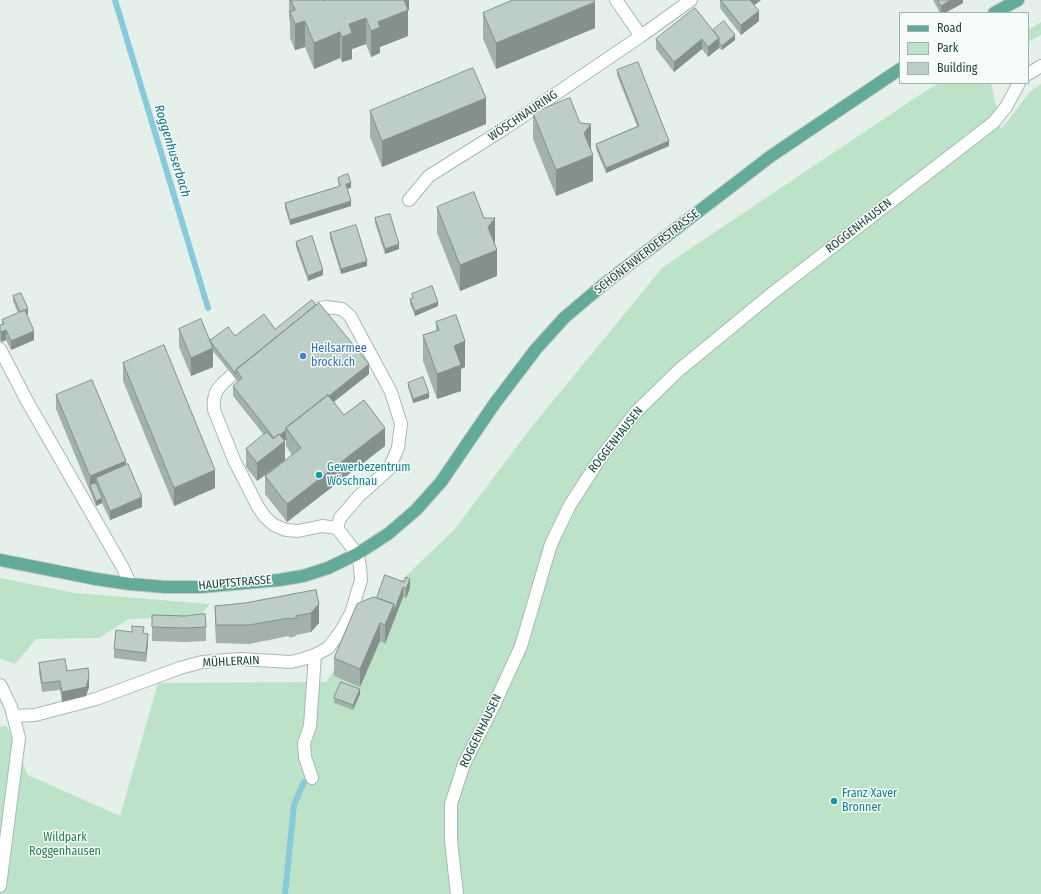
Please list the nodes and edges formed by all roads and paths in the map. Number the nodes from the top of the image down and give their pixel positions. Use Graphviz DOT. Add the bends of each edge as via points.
graph roads {
  1 [pos="616,0"];
  2 [pos="691,0"];
  3 [pos="1018,0"];
  4 [pos="996,12"];
  5 [pos="641,36"];
  6 [pos="1041,66"];
  7 [pos="899,70"];
  8 [pos="1029,73"];
  9 [pos="1018,84"];
  10 [pos="409,200"];
  11 [pos="316,309"];
  12 [pos="0,349"];
  13 [pos="232,375"];
  14 [pos="441,482"];
  15 [pos="337,528"];
  16 [pos="356,554"];
  17 [pos="0,560"];
  18 [pos="130,584"];
  19 [pos="315,655"];
  20 [pos="0,685"];
  21 [pos="13,716"];
  22 [pos="312,778"];
  23 [pos="0,886"];
  24 [pos="457,894"];
  1 -- 5 [label="street"];
  2 -- 5 [label="street, WÖSCHNAURING"];
  3 -- 4 [label="main road"];
  5 -- 10 [label="street, WÖSCHNAURING" via="504,129 429,176"];
  6 -- 8 [label="street"];
  7 -- 14 [label="main road, SCHÖNENWERDERSTRASSE" via="771,156 604,284 564,318 536,349"];
  9 -- 24 [label="street, ROGGENHAUSEN" via="1006,108 994,122 774,292 679,370 636,412 598,460 570,505 551,544 521,646 464,764 451,804 451,841"];
  11 -- 15 [label="street" via="342,309 350,316 391,392 401,424 398,448 389,469 359,496 340,518"];
  12 -- 18 [label="street"];
  13 -- 15 [label="street" via="218,388 213,402 214,410 234,460 258,507 274,525 286,530 298,531 322,526"];
  14 -- 16 [label="main road, HAUPTSTRASSE" via="399,525"];
  15 -- 16 [label="street"];
  16 -- 18 [label="main road, HAUPTSTRASSE" via="328,568 278,580 201,587"];
  16 -- 19 [label="street, MÜHLERAIN" via="361,580 351,613 328,648"];
  17 -- 18 [label="main road, HAUPTSTRASSE"];
  19 -- 21 [label="street, MÜHLERAIN" via="291,662 240,659 202,662 89,701 35,715"];
  19 -- 22 [label="street" via="310,726 304,743 305,757"];
  20 -- 21 [label="street" via="11,706"];
  21 -- 23 [label="street" via="19,738"];
}
